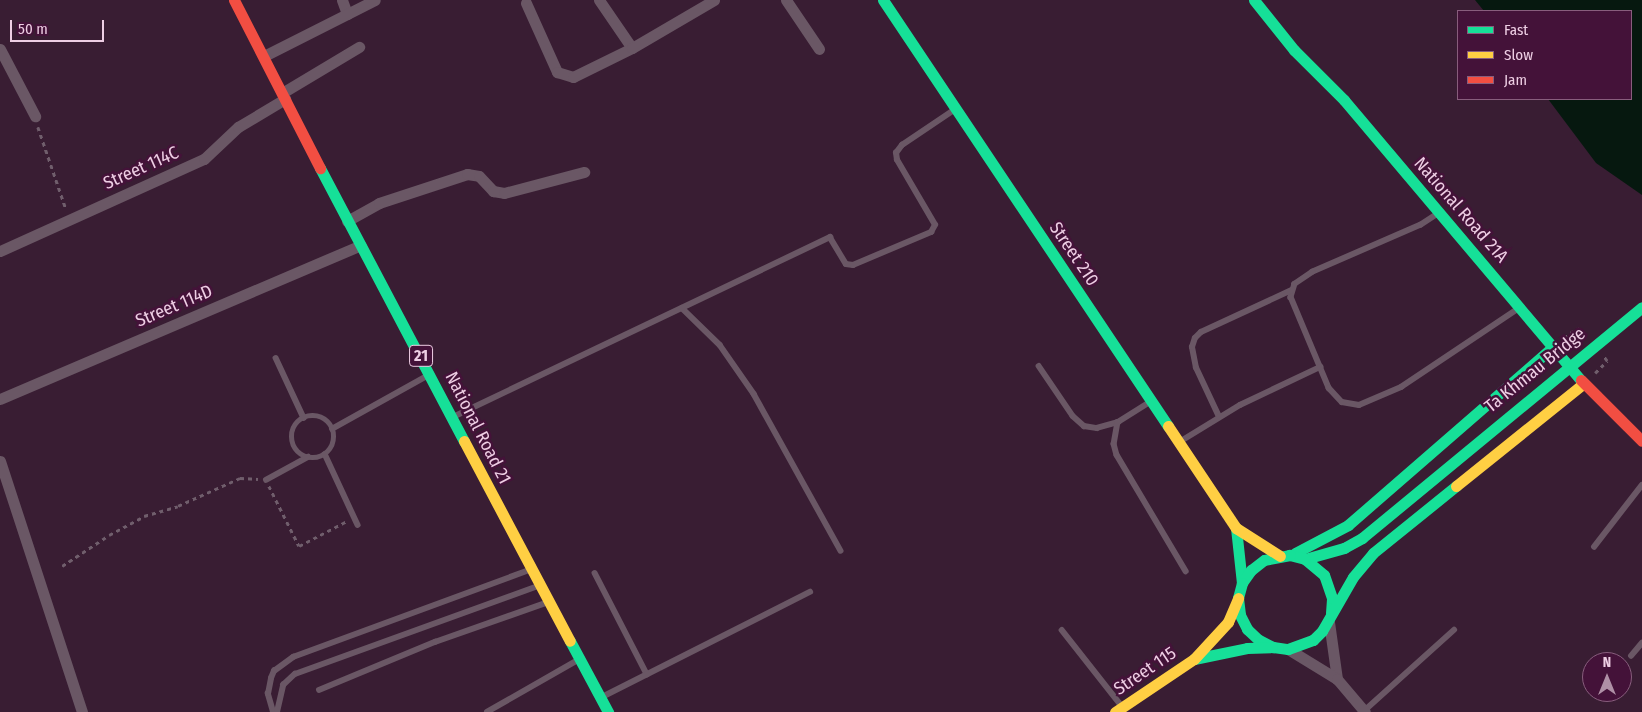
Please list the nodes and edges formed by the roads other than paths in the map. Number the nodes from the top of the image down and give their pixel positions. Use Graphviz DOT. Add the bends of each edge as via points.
graph roads {
  1 [pos="234,0"];
  2 [pos="342,0"];
  3 [pos="375,0"];
  4 [pos="599,0"];
  5 [pos="714,0"];
  6 [pos="786,0"];
  7 [pos="883,0"];
  8 [pos="1254,0"];
  9 [pos="526,3"];
  10 [pos="347,14"];
  11 [pos="359,47"];
  12 [pos="632,48"];
  13 [pos="0,49"];
  14 [pos="819,49"];
  15 [pos="264,56"];
  16 [pos="284,96"];
  17 [pos="956,109"];
  18 [pos="35,116"];
  19 [pos="584,172"];
  20 [pos="1440,213"];
  21 [pos="347,221"];
  22 [pos="361,245"];
  23 [pos="0,251"];
  24 [pos="1292,290"];
  25 [pos="1520,306"];
  26 [pos="1642,307"];
  27 [pos="682,308"];
  28 [pos="1552,347"];
  29 [pos="276,358"];
  30 [pos="1039,366"];
  31 [pos="1320,367"];
  32 [pos="430,374"];
  33 [pos="1584,383"];
  34 [pos="0,399"];
  35 [pos="1152,401"];
  36 [pos="1220,417"];
  37 [pos="304,418"];
  38 [pos="451,418"];
  39 [pos="1118,422"];
  40 [pos="332,429"];
  41 [pos="1642,441"];
  42 [pos="1179,442"];
  43 [pos="325,454"];
  44 [pos="308,457"];
  45 [pos="0,461"];
  46 [pos="266,480"];
  47 [pos="1642,486"];
  48 [pos="358,526"];
  49 [pos="1236,528"];
  50 [pos="1362,538"];
  51 [pos="1594,547"];
  52 [pos="841,551"];
  53 [pos="1285,556"];
  54 [pos="1305,559"];
  55 [pos="531,570"];
  56 [pos="1186,571"];
  57 [pos="595,573"];
  58 [pos="1242,583"];
  59 [pos="540,585"];
  60 [pos="810,592"];
  61 [pos="1238,598"];
  62 [pos="1332,598"];
  63 [pos="548,602"];
  64 [pos="1330,617"];
  65 [pos="1062,630"];
  66 [pos="1454,630"];
  67 [pos="1642,643"];
  68 [pos="1273,647"];
  69 [pos="1288,648"];
  70 [pos="1632,656"];
  71 [pos="580,659"];
  72 [pos="1194,659"];
  73 [pos="647,674"];
  74 [pos="1337,679"];
  75 [pos="319,690"];
  76 [pos="600,697"];
  77 [pos="1119,710"];
  78 [pos="1365,711"];
  79 [pos="82,712"];
  80 [pos="275,712"];
  81 [pos="487,712"];
  82 [pos="608,712"];
  1 -- 15 [label="main road, National Road 21 / 21"];
  2 -- 10 [label="street"];
  3 -- 10 [label="street"];
  4 -- 12 [label="street"];
  5 -- 12 [label="street"];
  6 -- 14 [label="street"];
  7 -- 17 [label="main road, Street 210"];
  8 -- 20 [label="main road, National Road 21A" via="1294,50 1344,100"];
  9 -- 12 [label="street" via="557,72 565,77 582,74"];
  10 -- 15 [label="street"];
  11 -- 16 [label="street, Street 114C"];
  13 -- 18 [label="street"];
  15 -- 16 [label="main road, National Road 21 / 21"];
  16 -- 21 [label="main road, National Road 21 / 21"];
  16 -- 23 [label="street, Street 114C" via="238,127 204,159"];
  17 -- 27 [label="lane" via="902,144 896,153 935,225 931,232 848,265 830,237"];
  17 -- 35 [label="main road, Street 210"];
  19 -- 21 [label="street" via="504,193 493,191 480,176 467,174 379,203"];
  20 -- 24 [label="lane" via="1421,225 1313,272 1295,284"];
  20 -- 25 [label="main road, National Road 21A"];
  21 -- 22 [label="main road, National Road 21 / 21"];
  22 -- 32 [label="main road, National Road 21 / 21"];
  22 -- 34 [label="street, Street 114D"];
  24 -- 31 [label="lane" via="1291,297"];
  24 -- 36 [label="lane" via="1201,332 1195,338 1192,347 1196,368"];
  25 -- 28 [label="main road, National Road 21A"];
  25 -- 31 [label="lane" via="1400,387 1359,405 1342,402 1329,388"];
  26 -- 50 [label="main road, Ta Khmau Bridge"];
  27 -- 38 [label="lane"];
  27 -- 52 [label="lane" via="720,345 754,394"];
  28 -- 33 [label="main road, National Road 21A"];
  28 -- 53 [label="main road" via="1348,525 1318,543"];
  29 -- 37 [label="lane"];
  30 -- 39 [label="lane" via="1073,416 1084,426 1097,428"];
  31 -- 36 [label="lane"];
  32 -- 38 [label="main road, National Road 21 / 21"];
  32 -- 40 [label="lane"];
  33 -- 41 [label="main road, National Road 21A"];
  33 -- 64 [label="main road" via="1374,553 1353,577"];
  35 -- 39 [label="lane"];
  35 -- 42 [label="main road, Street 210"];
  36 -- 42 [label="lane"];
  37 -- 40 [label="lane" via="320,417"];
  37 -- 44 [label="lane" via="293,431 292,439 301,454"];
  38 -- 55 [label="main road, National Road 21 / 21"];
  39 -- 56 [label="lane" via="1114,444 1117,455"];
  40 -- 43 [label="lane" via="334,438"];
  42 -- 49 [label="main road, Street 210"];
  43 -- 44 [label="lane"];
  43 -- 48 [label="lane"];
  44 -- 46 [label="lane"];
  45 -- 79 [label="street"];
  47 -- 51 [label="lane"];
  49 -- 53 [label="main road, Street 210"];
  49 -- 58 [label="main road, Street 210"];
  50 -- 54 [label="main road" via="1338,551"];
  50 -- 62 [label="main road" via="1348,560"];
  53 -- 54 [label="main road"];
  53 -- 58 [label="main road" via="1258,565"];
  54 -- 62 [label="main road" via="1324,575"];
  55 -- 59 [label="main road, National Road 21 / 21"];
  55 -- 80 [label="lane" via="293,657 274,671 271,678 268,694"];
  57 -- 73 [label="lane"];
  58 -- 61 [label="main road"];
  59 -- 63 [label="main road, National Road 21 / 21"];
  59 -- 80 [label="lane" via="295,674 283,685"];
  60 -- 73 [label="lane"];
  61 -- 68 [label="main road" via="1240,615 1247,629"];
  61 -- 72 [label="main road, Street 115" via="1228,622"];
  62 -- 64 [label="main road"];
  63 -- 71 [label="main road, National Road 21 / 21"];
  63 -- 75 [label="lane" via="435,642"];
  64 -- 69 [label="main road" via="1313,640"];
  64 -- 74 [label="street"];
  65 -- 77 [label="lane"];
  66 -- 78 [label="lane"];
  67 -- 70 [label="lane"];
  68 -- 69 [label="main road"];
  68 -- 72 [label="main road, Street 115" via="1247,648"];
  69 -- 74 [label="street"];
  71 -- 76 [label="main road, National Road 21 / 21"];
  71 -- 81 [label="lane"];
  72 -- 77 [label="main road, Street 115"];
  73 -- 76 [label="lane"];
  74 -- 78 [label="street"];
  76 -- 82 [label="main road, National Road 21 / 21"];
}
